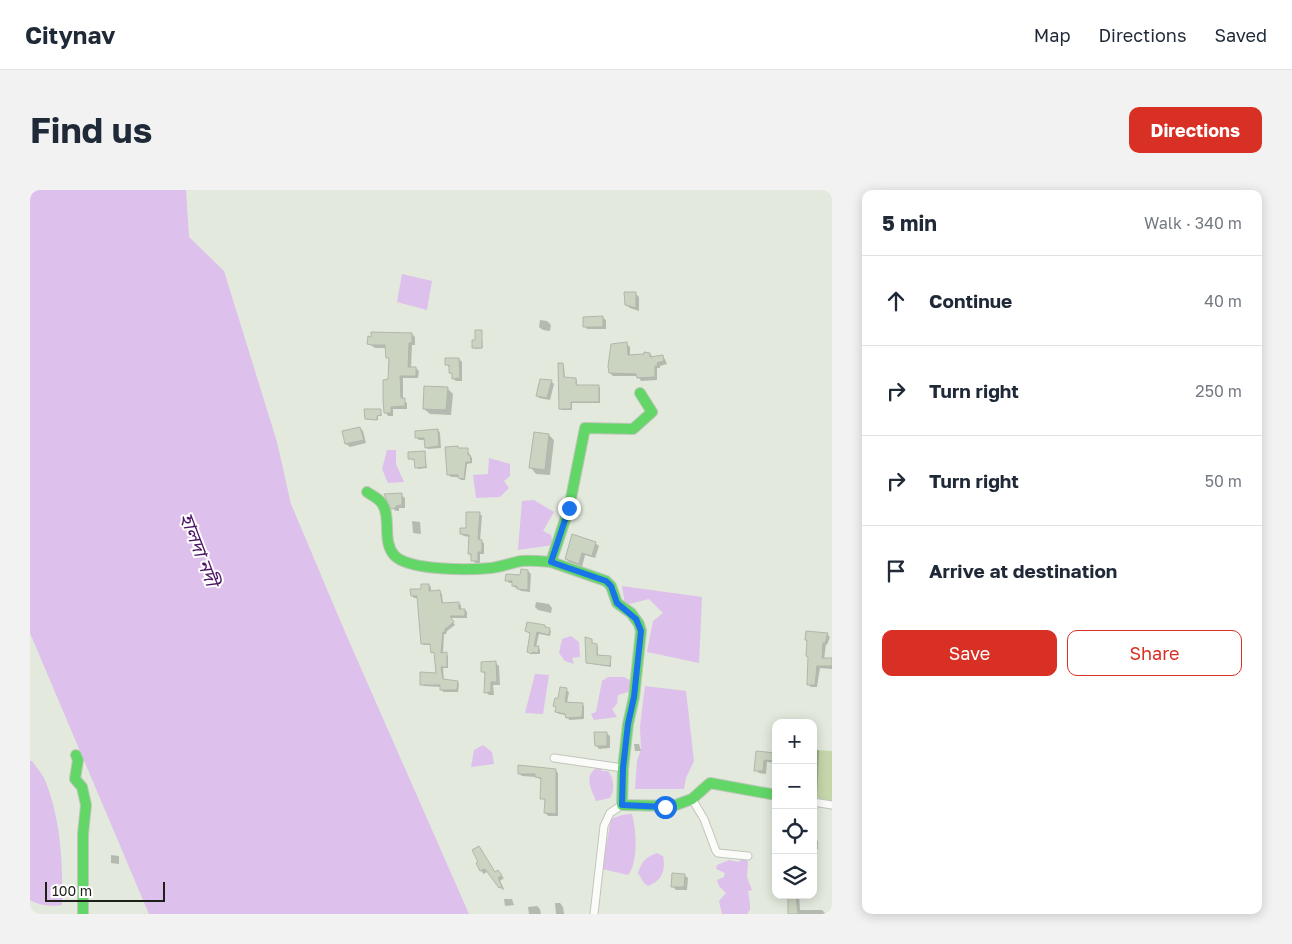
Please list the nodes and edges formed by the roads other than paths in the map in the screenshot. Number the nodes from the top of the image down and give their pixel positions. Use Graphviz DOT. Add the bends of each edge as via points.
graph roads {
  1 [pos="640,393"];
  2 [pos="367,492"];
  3 [pos="551,562"];
  4 [pos="76,755"];
  5 [pos="554,758"];
  6 [pos="623,768"];
  7 [pos="772,794"];
  8 [pos="692,799"];
  9 [pos="817,803"];
  10 [pos="622,805"];
  11 [pos="832,805"];
  12 [pos="748,856"];
  13 [pos="83,914"];
  14 [pos="594,914"];
  1 -- 3 [label="street" via="652,412 633,429 585,428 569,508"];
  2 -- 3 [label="street" via="380,501 386,513 392,553 420,567 492,568 522,561"];
  3 -- 6 [label="street" via="606,581 617,603 639,624 634,697"];
  4 -- 13 [label="street" via="75,779 82,787 86,805"];
  5 -- 6 [label="street"];
  6 -- 10 [label="street"];
  7 -- 8 [label="street" via="710,783"];
  8 -- 10 [label="street" via="665,807"];
  8 -- 12 [label="street" via="704,819 716,851"];
  9 -- 11 [label="street"];
  10 -- 14 [label="street" via="610,813 604,826"];
}
